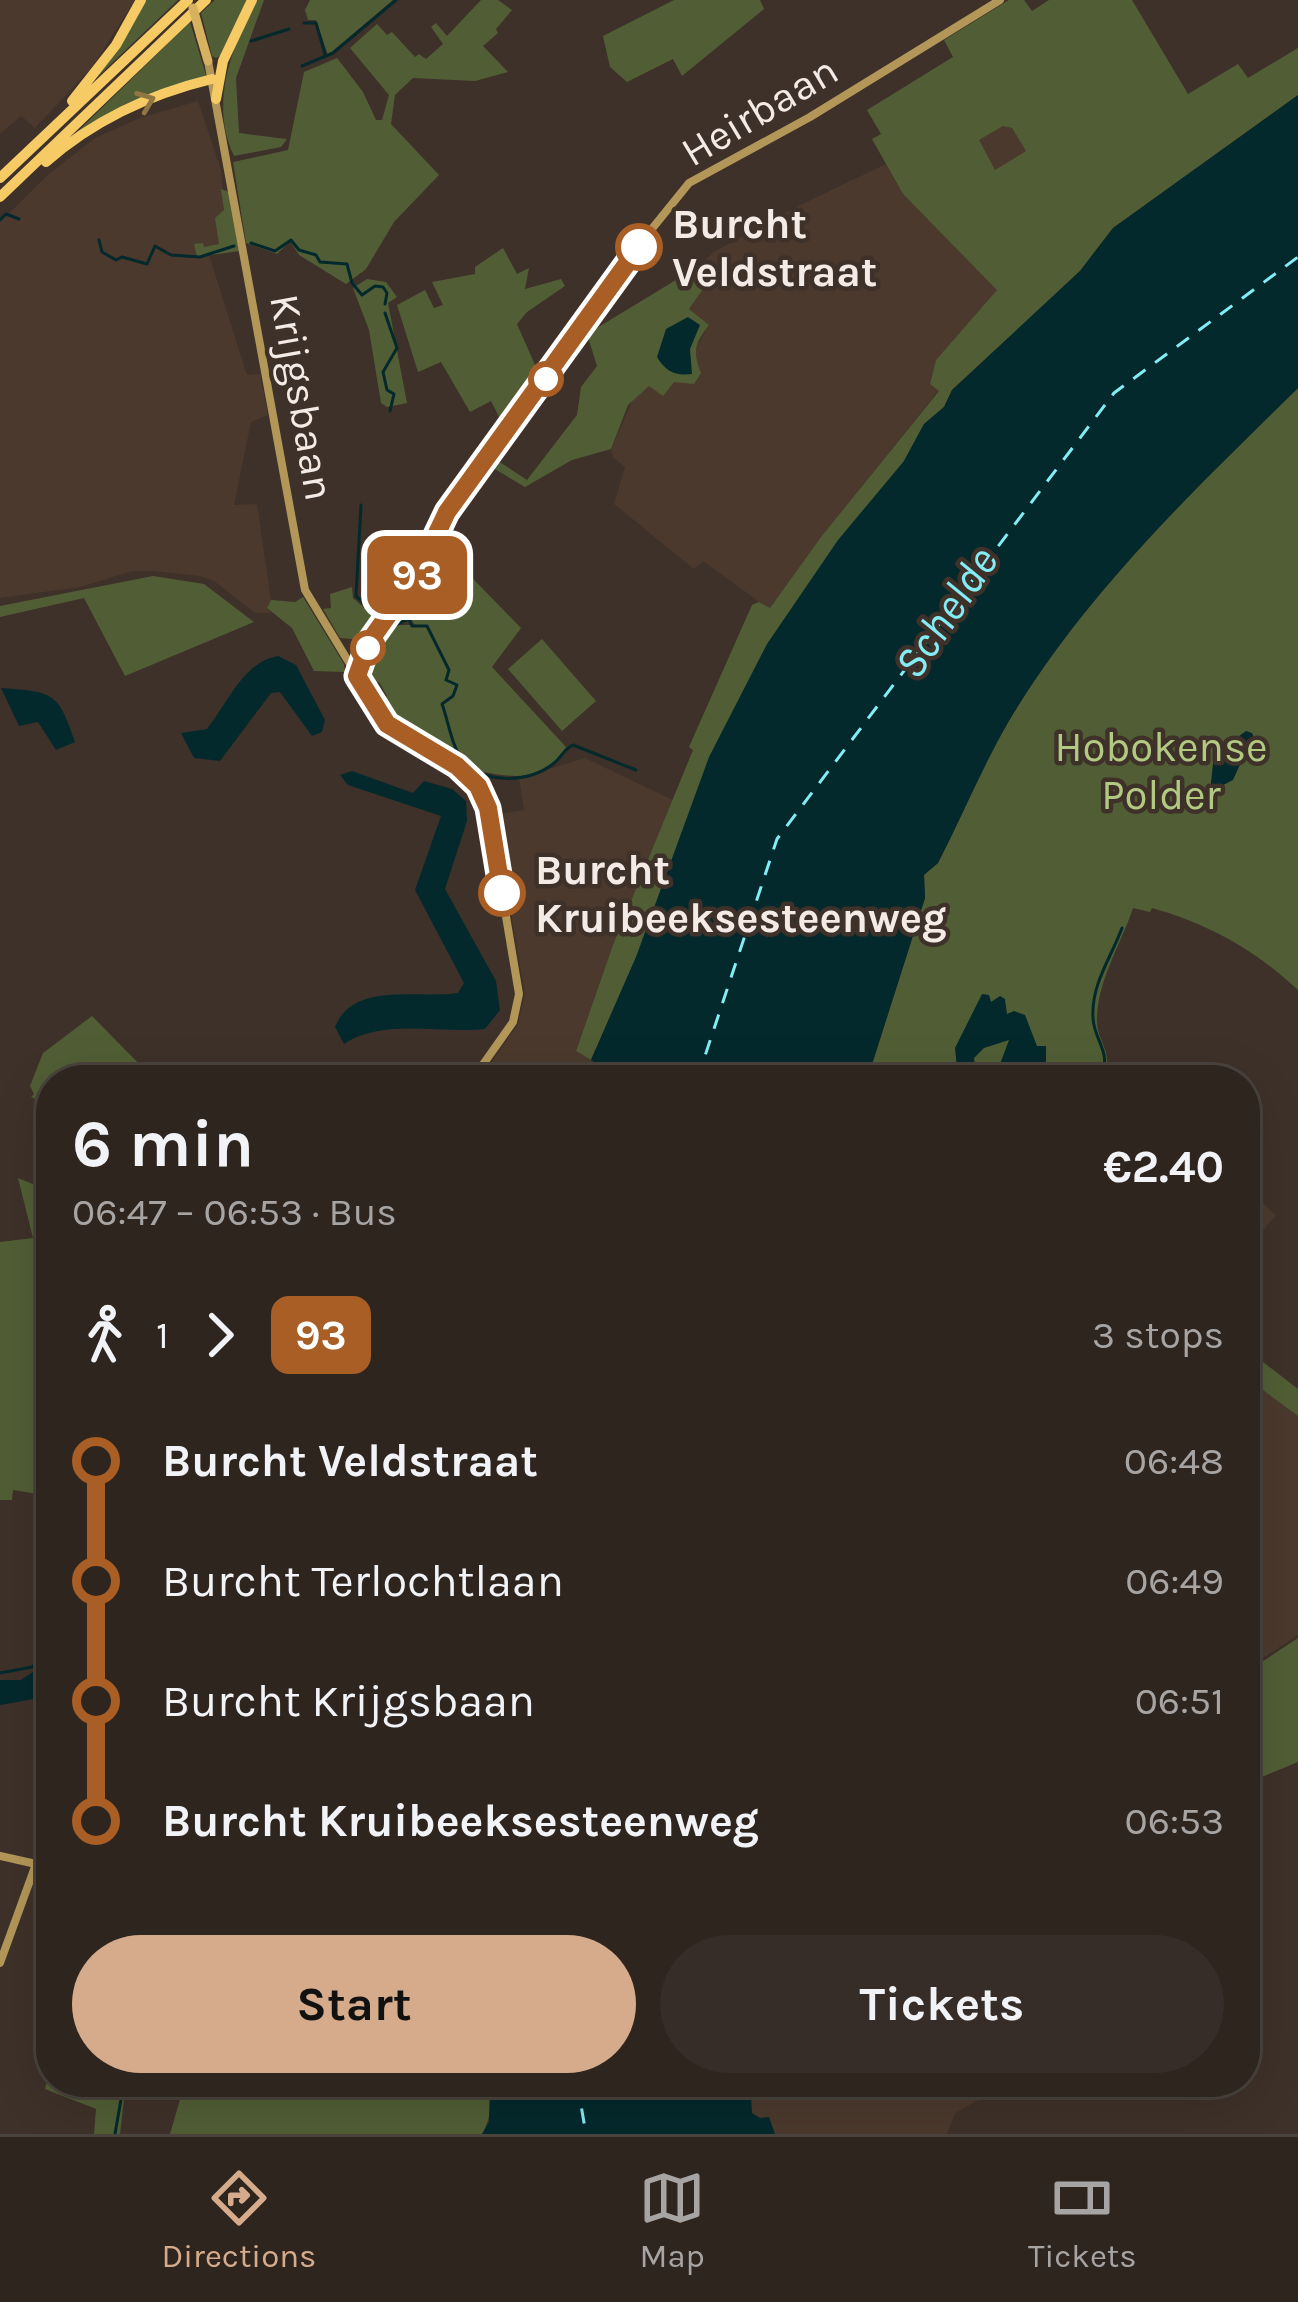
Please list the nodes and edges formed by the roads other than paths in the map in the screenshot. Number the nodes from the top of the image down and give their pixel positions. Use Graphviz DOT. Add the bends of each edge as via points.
graph roads {
  1 [pos="140,0"];
  2 [pos="189,0"];
  3 [pos="206,0"];
  4 [pos="252,0"];
  5 [pos="1000,0"];
  6 [pos="208,61"];
  7 [pos="223,61"];
  8 [pos="212,79"];
  9 [pos="216,99"];
  10 [pos="41,138"];
  11 [pos="0,178"];
  12 [pos="2,195"];
  13 [pos="357,676"];
  14 [pos="483,1065"];
  15 [pos="0,1856"];
  16 [pos="36,1856"];
  17 [pos="34,1863"];
  18 [pos="0,1963"];
  1 -- 10 [label="highway" via="116,45"];
  2 -- 6 [label="main road, Krijgsbaan, bridge"];
  2 -- 10 [label="highway"];
  3 -- 12 [label="highway"];
  4 -- 7 [label="highway"];
  5 -- 13 [label="main road, Heirbaan" via="688,184 447,512"];
  6 -- 7 [label="highway"];
  6 -- 8 [label="main road, Krijgsbaan"];
  7 -- 9 [label="highway"];
  8 -- 9 [label="main road, Krijgsbaan"];
  12 -- 8 [label="highway, one-way" via="98,123"];
  9 -- 13 [label="main road, Krijgsbaan" via="301,578"];
  10 -- 11 [label="highway"];
  13 -- 14 [label="main road, Krijgsbaan" via="387,724 467,774 488,808 519,994 513,1022"];
  15 -- 17 [label="main road"];
  16 -- 17 [label="main road"];
  17 -- 18 [label="main road"];
}
